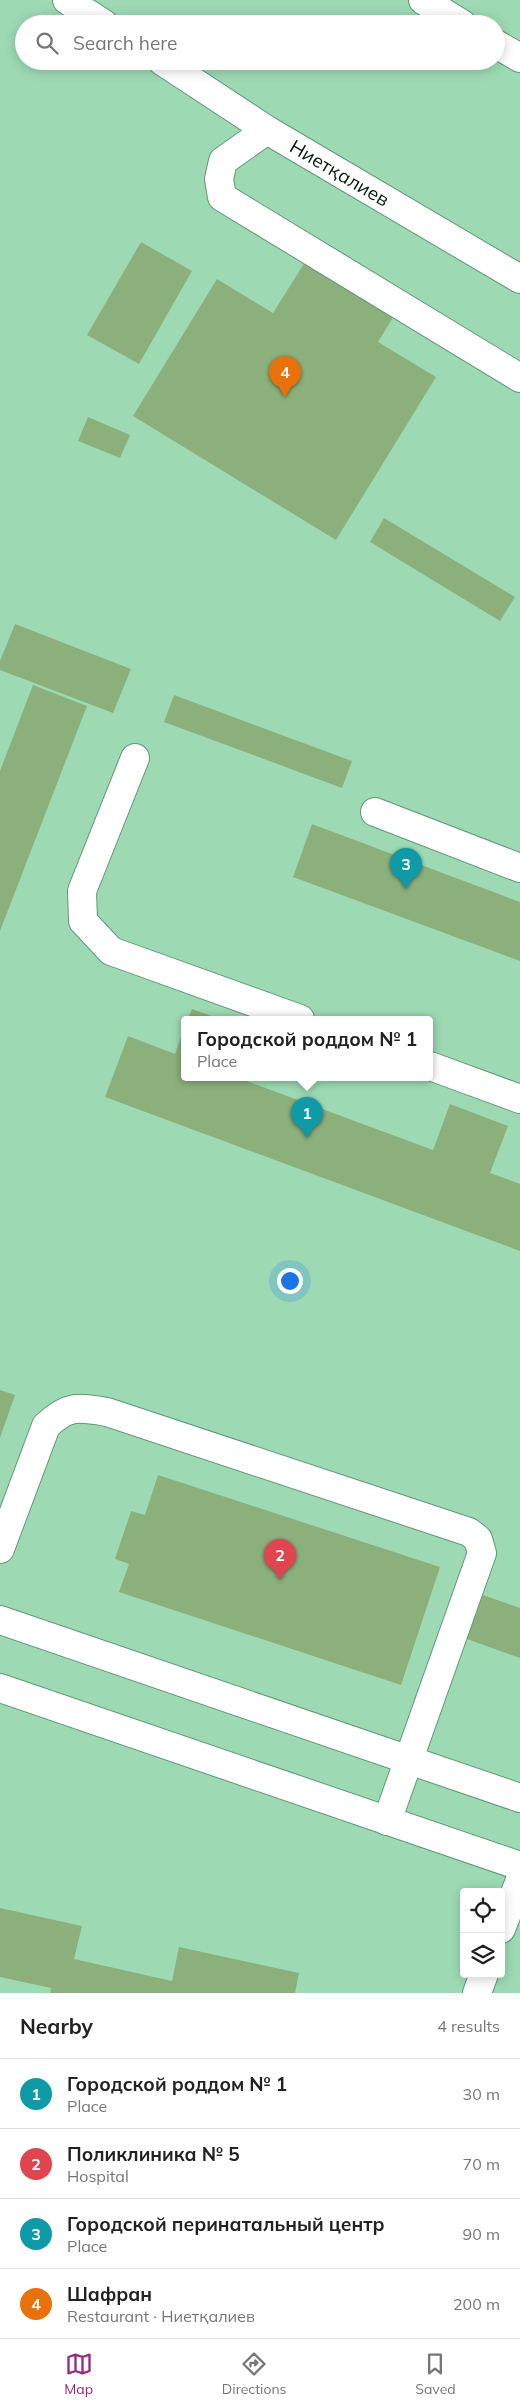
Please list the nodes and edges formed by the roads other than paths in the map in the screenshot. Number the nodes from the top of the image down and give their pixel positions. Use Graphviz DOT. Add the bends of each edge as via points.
graph roads {
  1 [pos="67,0"];
  2 [pos="423,0"];
  3 [pos="90,15"];
  4 [pos="447,15"];
  5 [pos="505,49"];
  6 [pos="520,58"];
  7 [pos="176,70"];
  8 [pos="267,130"];
  9 [pos="520,279"];
  10 [pos="520,378"];
  11 [pos="135,758"];
  12 [pos="375,812"];
  13 [pos="520,868"];
  14 [pos="292,1016"];
  15 [pos="433,1067"];
  16 [pos="520,1099"];
  17 [pos="0,1549"];
  18 [pos="0,1620"];
  19 [pos="0,1688"];
  20 [pos="409,1760"];
  21 [pos="520,1798"];
  22 [pos="387,1821"];
  23 [pos="520,1866"];
  24 [pos="520,1880"];
  25 [pos="505,1919"];
  26 [pos="483,1978"];
  27 [pos="477,1993"];
  1 -- 3 [label="street"];
  2 -- 4 [label="street"];
  5 -- 6 [label="street"];
  7 -- 8 [label="street, Ниетқалиев"];
  8 -- 9 [label="street, Ниетқалиев"];
  8 -- 10 [label="street" via="223,161 218,179 222,197"];
  11 -- 14 [label="street" via="82,891 83,921 111,951"];
  12 -- 13 [label="street"];
  15 -- 16 [label="street"];
  17 -- 20 [label="street" via="46,1426 60,1412 83,1408 107,1412 469,1532 478,1540 482,1554"];
  18 -- 20 [label="street"];
  19 -- 22 [label="street"];
  20 -- 21 [label="street"];
  20 -- 22 [label="street"];
  22 -- 23 [label="street"];
  24 -- 25 [label="street"];
  26 -- 27 [label="street"];
}
